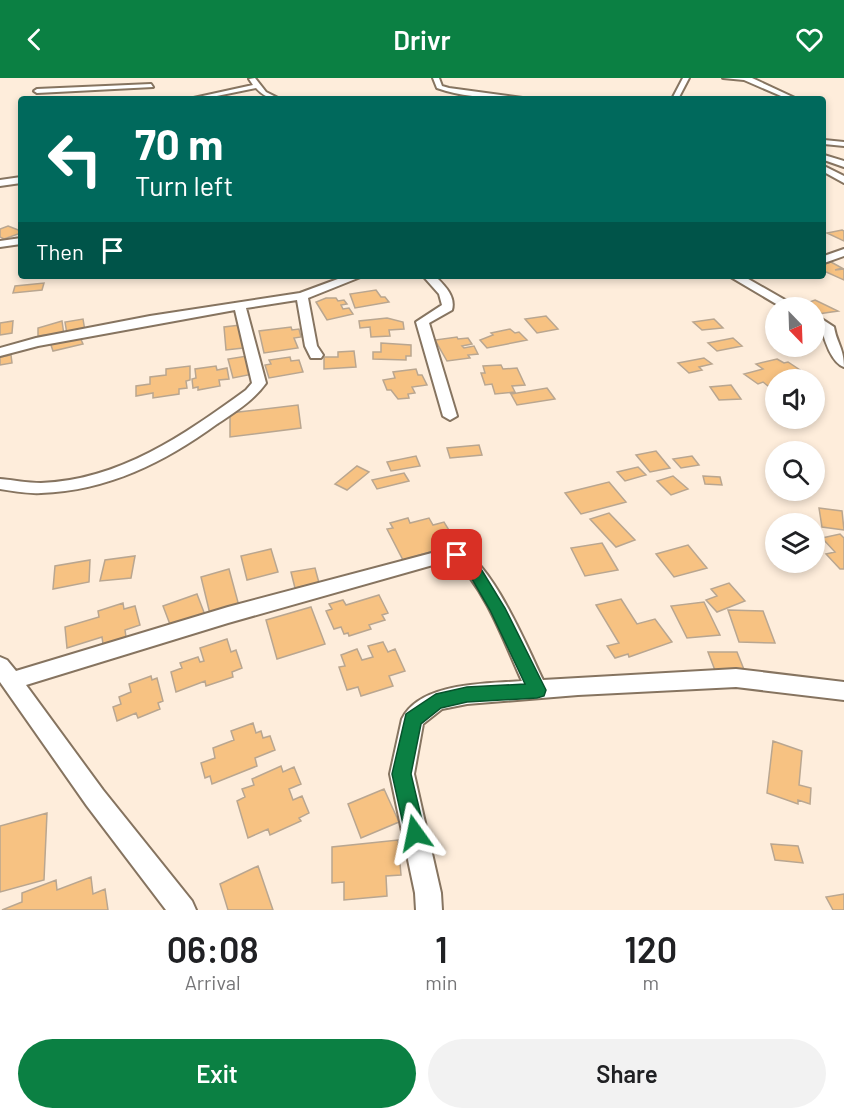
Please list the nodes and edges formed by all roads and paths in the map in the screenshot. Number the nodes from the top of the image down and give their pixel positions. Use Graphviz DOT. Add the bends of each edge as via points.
graph roads {
  1 [pos="251,78"];
  2 [pos="436,78"];
  3 [pos="686,78"];
  4 [pos="726,78"];
  5 [pos="748,79"];
  6 [pos="46,81"];
  7 [pos="151,86"];
  8 [pos="257,86"];
  9 [pos="37,91"];
  10 [pos="461,91"];
  11 [pos="32,96"];
  12 [pos="207,96"];
  13 [pos="270,96"];
  14 [pos="472,96"];
  15 [pos="502,96"];
  16 [pos="677,96"];
  17 [pos="787,96"];
  18 [pos="826,142"];
  19 [pos="844,144"];
  20 [pos="826,158"];
  21 [pos="844,164"];
  22 [pos="826,170"];
  23 [pos="18,180"];
  24 [pos="844,180"];
  25 [pos="0,183"];
  26 [pos="18,241"];
  27 [pos="0,244"];
  28 [pos="844,252"];
  29 [pos="826,259"];
  30 [pos="349,279"];
  31 [pos="431,279"];
  32 [pos="741,279"];
  33 [pos="302,296"];
  34 [pos="774,297"];
  35 [pos="240,307"];
  36 [pos="825,325"];
  37 [pos="0,352"];
  38 [pos="316,355"];
  39 [pos="844,363"];
  40 [pos="450,416"];
  41 [pos="0,484"];
  42 [pos="6,674"];
  43 [pos="537,690"];
  44 [pos="844,691"];
  45 [pos="183,910"];
  46 [pos="429,910"];
  1 -- 8 [label="street"];
  2 -- 10 [label="street" via="439,87"];
  3 -- 16 [label="street"];
  4 -- 5 [label="street"];
  5 -- 17 [label="street"];
  6 -- 9 [label="street"];
  7 -- 9 [label="street"];
  8 -- 12 [label="street"];
  8 -- 13 [label="street"];
  9 -- 11 [label="street"];
  10 -- 14 [label="street"];
  10 -- 15 [label="street"];
  18 -- 19 [label="street"];
  20 -- 21 [label="street"];
  22 -- 24 [label="street"];
  23 -- 25 [label="street"];
  26 -- 27 [label="street"];
  28 -- 29 [label="street"];
  30 -- 33 [label="street"];
  31 -- 40 [label="street" via="448,301 448,307 422,322"];
  32 -- 34 [label="street"];
  33 -- 35 [label="street"];
  33 -- 38 [label="street"];
  35 -- 37 [label="street" via="139,322"];
  35 -- 41 [label="street" via="259,383 242,400 161,456 125,471 41,488"];
  36 -- 39 [label="street"];
  42 -- 43 [label="street" via="457,555 463,556 473,568 491,598"];
  42 -- 45 [label="street" via="94,798"];
  43 -- 44 [label="street" via="736,678"];
  43 -- 46 [label="street" via="436,701 413,719 402,774"];
}
